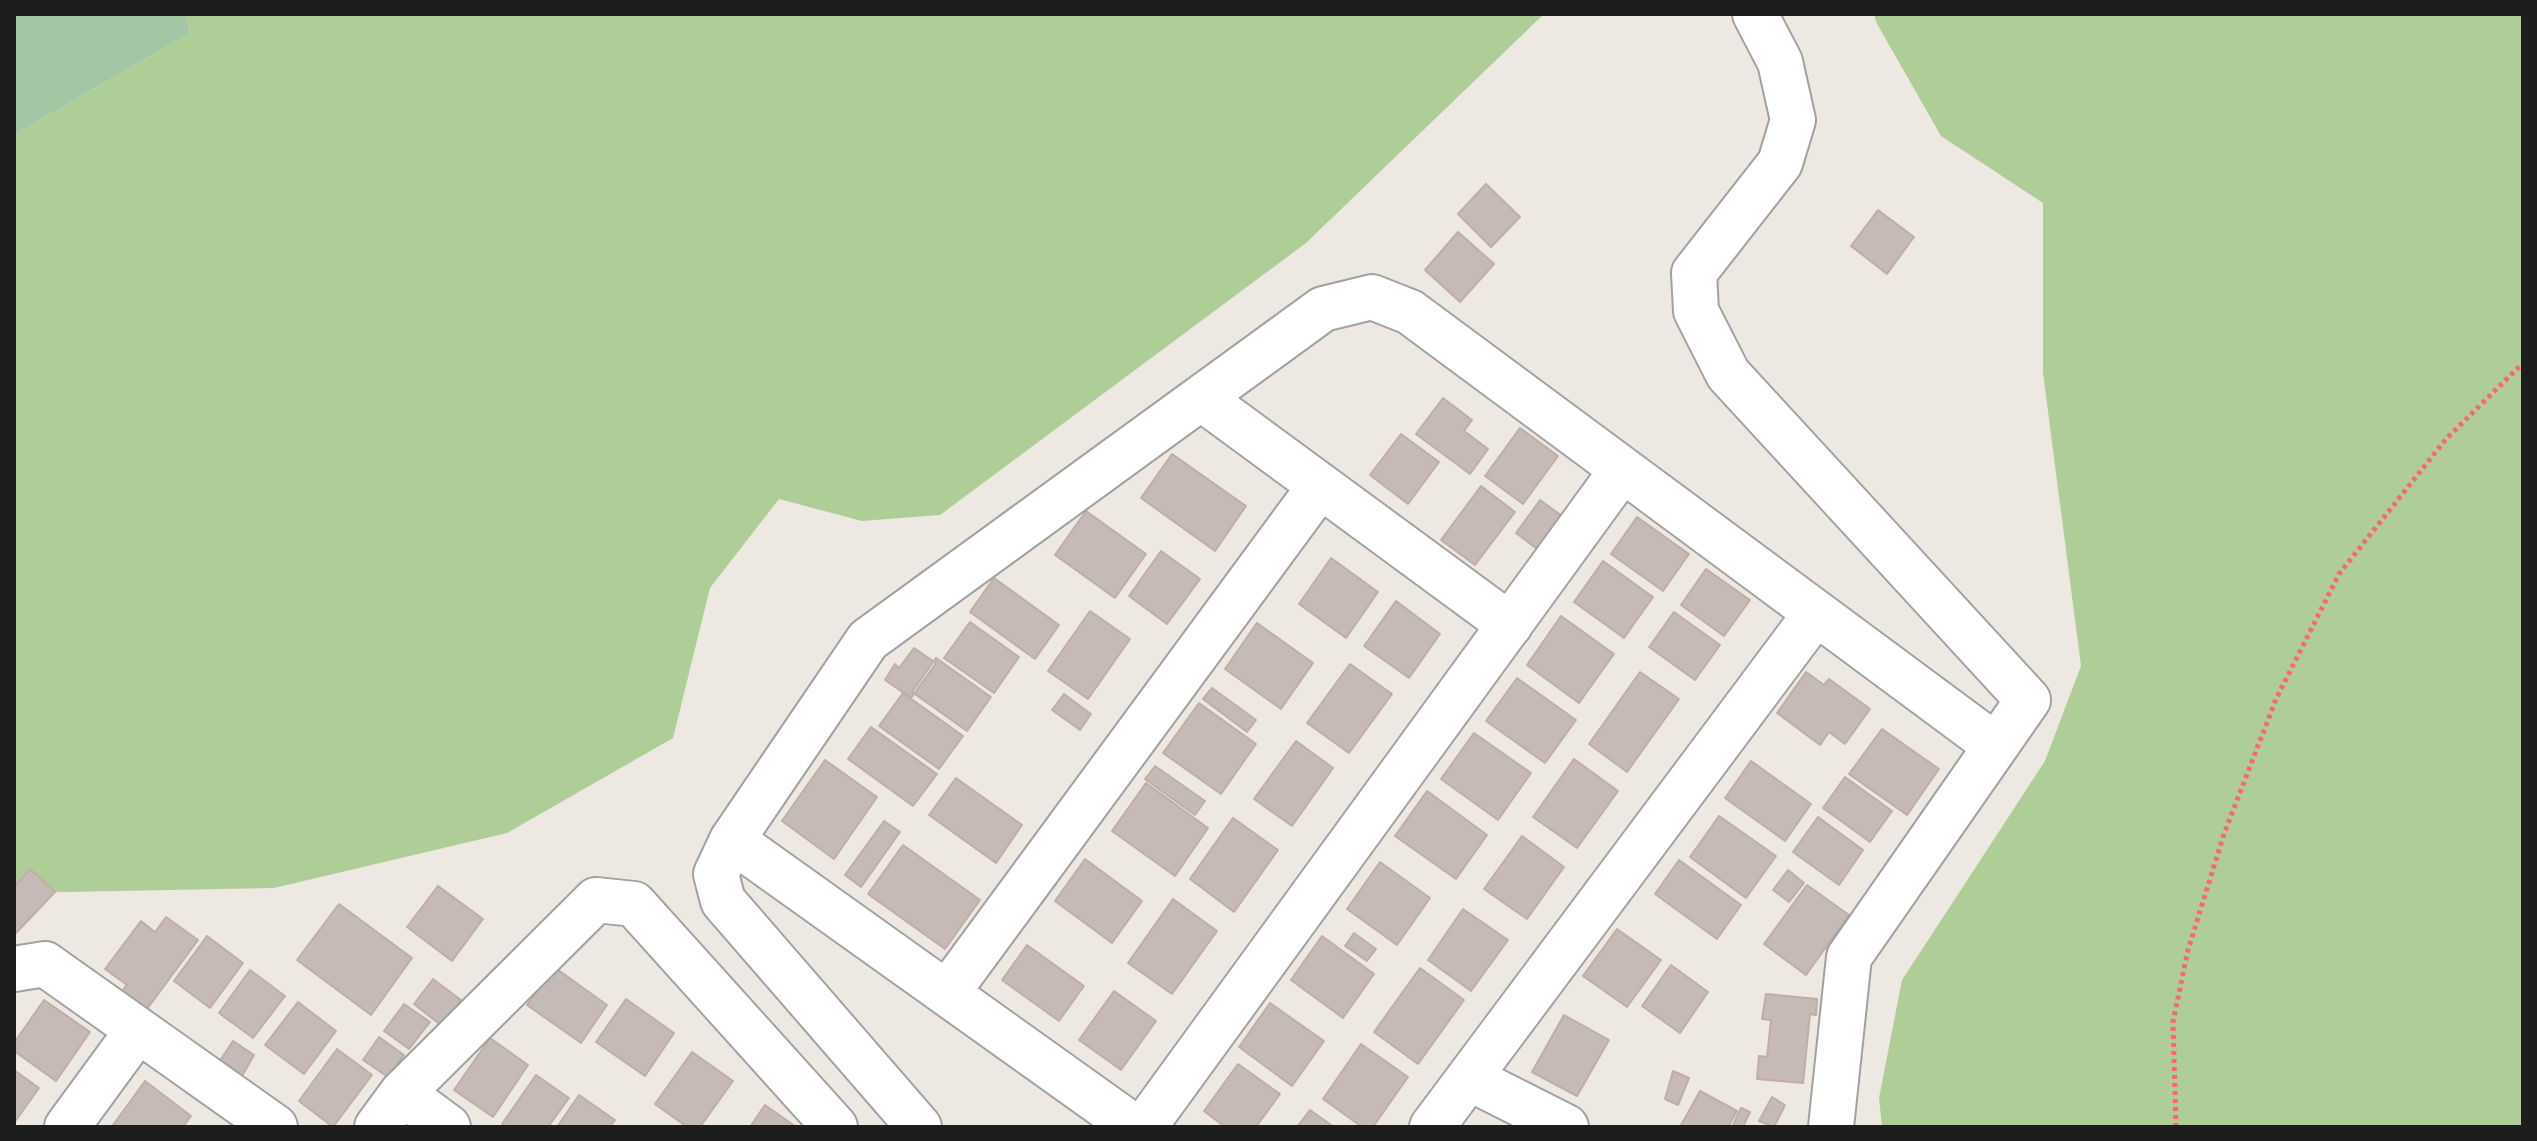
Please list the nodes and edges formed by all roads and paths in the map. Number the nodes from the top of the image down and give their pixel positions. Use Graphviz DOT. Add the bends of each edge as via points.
graph roads {
  1 [pos="1755,14"];
  2 [pos="2523,363"];
  3 [pos="1201,398"];
  4 [pos="1622,470"];
  5 [pos="1320,486"];
  6 [pos="1816,613"];
  7 [pos="1510,625"];
  8 [pos="1996,746"];
  9 [pos="732,840"];
  10 [pos="14,969"];
  11 [pos="947,993"];
  12 [pos="138,1030"];
  13 [pos="1469,1078"];
  14 [pos="389,1110"];
  15 [pos="67,1127"];
  16 [pos="275,1127"];
  17 [pos="448,1127"];
  18 [pos="835,1127"];
  19 [pos="919,1127"];
  20 [pos="1134,1127"];
  21 [pos="1144,1127"];
  22 [pos="1432,1127"];
  23 [pos="1566,1127"];
  24 [pos="1831,1127"];
  25 [pos="2176,1127"];
  1 -- 8 [label="street" via="1780,62 1793,120 1780,163 1694,273 1696,311 1728,374 2028,700"];
  2 -- 25 [label="path" via="2446,439 2339,574 2276,699 2224,834 2188,950 2173,1022"];
  3 -- 4 [label="street" via="1323,309 1372,297 1410,312"];
  3 -- 5 [label="street"];
  3 -- 9 [label="street" via="868,640"];
  4 -- 6 [label="street"];
  4 -- 7 [label="street"];
  5 -- 7 [label="street"];
  5 -- 11 [label="street"];
  6 -- 8 [label="street"];
  6 -- 13 [label="street"];
  7 -- 21 [label="street"];
  8 -- 24 [label="street" via="1849,957"];
  9 -- 11 [label="street"];
  9 -- 19 [label="street" via="716,874 723,901"];
  10 -- 12 [label="street" via="45,964"];
  11 -- 20 [label="street"];
  12 -- 15 [label="street"];
  12 -- 16 [label="street"];
  13 -- 22 [label="street"];
  13 -- 23 [label="street"];
  14 -- 17 [label="street"];
  14 -- 18 [label="street" via="596,900 634,904"];
}
